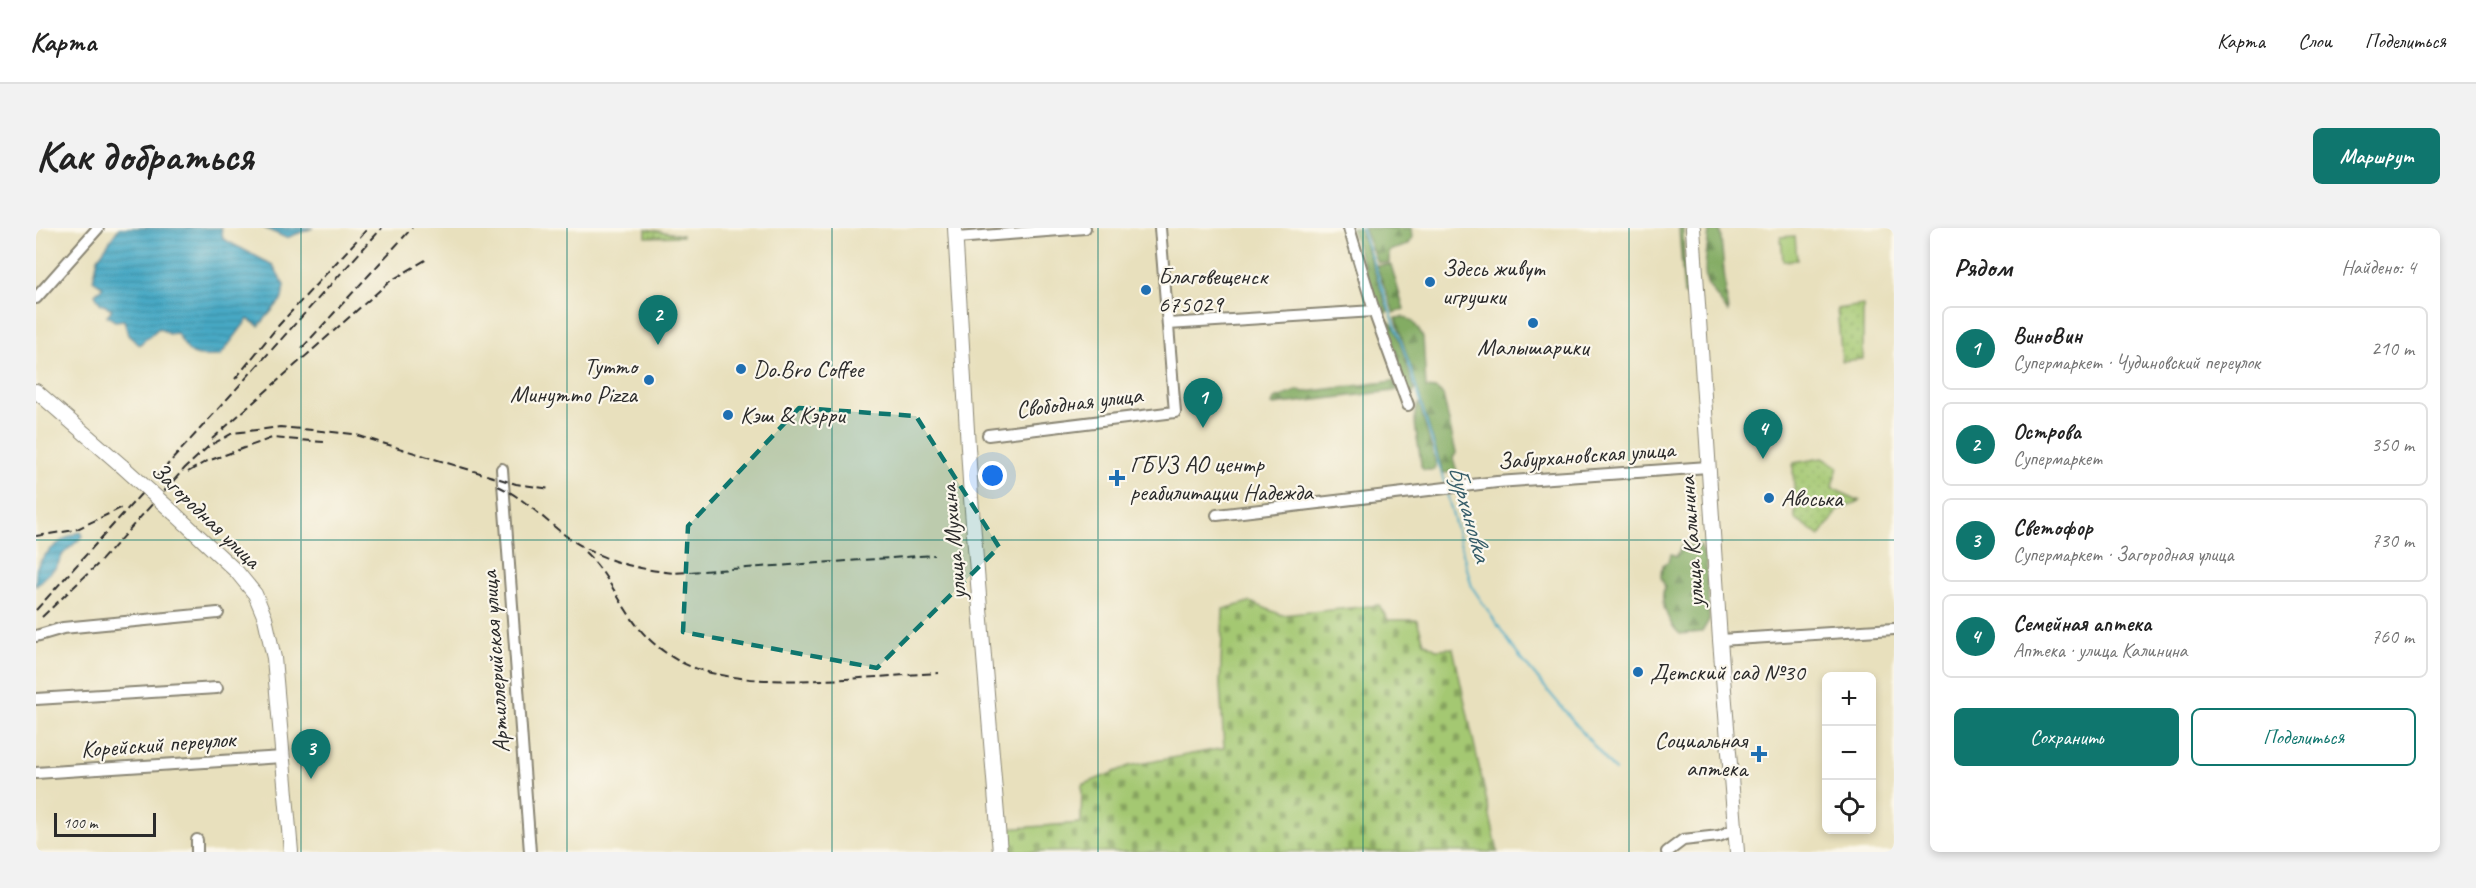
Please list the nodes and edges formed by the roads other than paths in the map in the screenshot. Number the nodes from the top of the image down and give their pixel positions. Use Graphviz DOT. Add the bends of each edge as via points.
graph roads {
  1 [pos="98,228"];
  2 [pos="1085,228"];
  3 [pos="1160,228"];
  4 [pos="1349,228"];
  5 [pos="1693,228"];
  6 [pos="956,233"];
  7 [pos="36,298"];
  8 [pos="1374,311"];
  9 [pos="1168,324"];
  10 [pos="36,391"];
  11 [pos="1408,405"];
  12 [pos="988,435"];
  13 [pos="1708,467"];
  14 [pos="502,469"];
  15 [pos="1217,515"];
  16 [pos="218,613"];
  17 [pos="1894,629"];
  18 [pos="37,636"];
  19 [pos="1720,640"];
  20 [pos="217,688"];
  21 [pos="36,699"];
  22 [pos="283,757"];
  23 [pos="36,774"];
  24 [pos="1736,829"];
  25 [pos="197,840"];
  26 [pos="197,852"];
  27 [pos="291,852"];
  28 [pos="530,852"];
  29 [pos="1000,852"];
  30 [pos="1667,852"];
  31 [pos="1737,852"];
  1 -- 7 [label="street"];
  2 -- 6 [label="street"];
  3 -- 9 [label="street"];
  4 -- 8 [label="street"];
  5 -- 13 [label="main road, улица Калинина"];
  6 -- 29 [label="main road, улица Мухина" via="971,498"];
  8 -- 9 [label="street"];
  8 -- 11 [label="street"];
  9 -- 12 [label="street, Свободная улица" via="1175,411"];
  10 -- 22 [label="main road, Загородная улица, bridge" via="174,513 255,594 266,618 274,658"];
  13 -- 15 [label="street, Забурхановская улица" via="1512,480"];
  13 -- 19 [label="main road, улица Калинина"];
  14 -- 28 [label="street, Артиллерийская улица"];
  16 -- 18 [label="street" via="86,625"];
  17 -- 19 [label="street"];
  19 -- 24 [label="main road, улица Калинина"];
  20 -- 21 [label="street"];
  22 -- 23 [label="street, Корейский переулок"];
  22 -- 27 [label="main road, Загородная улица"];
  24 -- 30 [label="street" via="1719,836 1683,840"];
  24 -- 31 [label="main road, улица Калинина"];
  25 -- 26 [label="street"];
}
